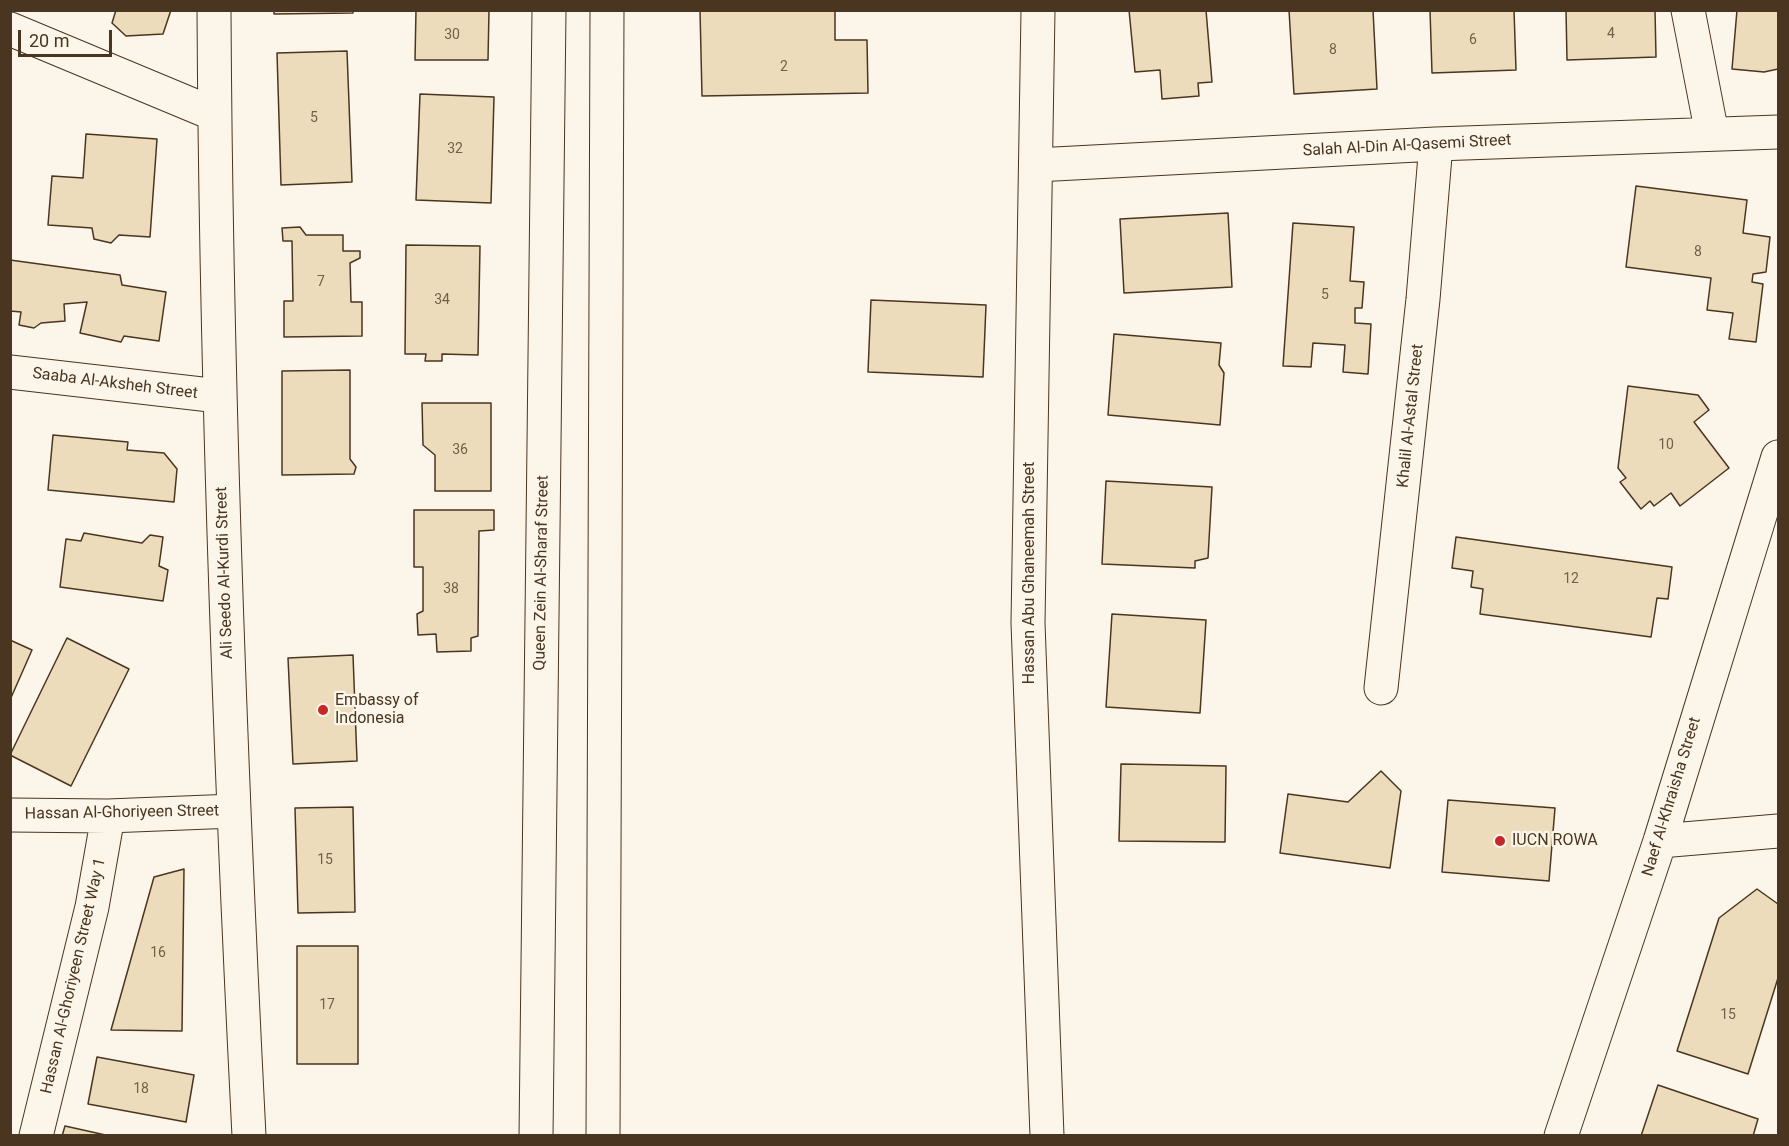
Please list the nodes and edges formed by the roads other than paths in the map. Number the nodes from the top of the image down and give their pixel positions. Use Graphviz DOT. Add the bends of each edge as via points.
graph roads {
  1 [pos="214,10"];
  2 [pos="549,10"];
  3 [pos="607,10"];
  4 [pos="1038,10"];
  5 [pos="1688,10"];
  6 [pos="10,29"];
  7 [pos="214,114"];
  8 [pos="1779,132"];
  9 [pos="1712,134"];
  10 [pos="1436,144"];
  11 [pos="1036,165"];
  12 [pos="10,372"];
  13 [pos="219,396"];
  14 [pos="1779,457"];
  15 [pos="1381,688"];
  16 [pos="234,811"];
  17 [pos="10,815"];
  18 [pos="108,816"];
  19 [pos="1779,831"];
  20 [pos="1660,841"];
  21 [pos="36,1136"];
  22 [pos="249,1136"];
  23 [pos="536,1136"];
  24 [pos="603,1136"];
  25 [pos="1047,1136"];
  26 [pos="1561,1136"];
  1 -- 7 [label="street, Ali Seedo Al-Kurdi Street"];
  2 -- 23 [label="street, Queen Zein Al-Sharaf Street"];
  3 -- 24 [label="street"];
  4 -- 11 [label="street, Hassan Abu Ghaneemah Street"];
  5 -- 9 [label="street"];
  6 -- 7 [label="street"];
  7 -- 13 [label="street, Ali Seedo Al-Kurdi Street"];
  8 -- 9 [label="street, Salah Al-Din Al-Qasemi Street"];
  9 -- 10 [label="street, Salah Al-Din Al-Qasemi Street"];
  10 -- 11 [label="street, Salah Al-Din Al-Qasemi Street"];
  10 -- 15 [label="street, Khalil Al-Astal Street"];
  11 -- 25 [label="street, Hassan Abu Ghaneemah Street" via="1028,623"];
  12 -- 13 [label="street, Saaba Al-Aksheh Street"];
  13 -- 16 [label="street, Ali Seedo Al-Kurdi Street"];
  14 -- 20 [label="street, Naef Al-Khraisha Street"];
  16 -- 18 [label="street, Hassan Al-Ghoriyeen Street"];
  16 -- 22 [label="street, Ali Seedo Al-Kurdi Street"];
  17 -- 18 [label="street, Hassan Al-Ghoriyeen Street"];
  18 -- 21 [label="street, Hassan Al-Ghoriyeen Street Way 1" via="92,907"];
  19 -- 20 [label="street"];
  20 -- 26 [label="street, Naef Al-Khraisha Street"];
}
